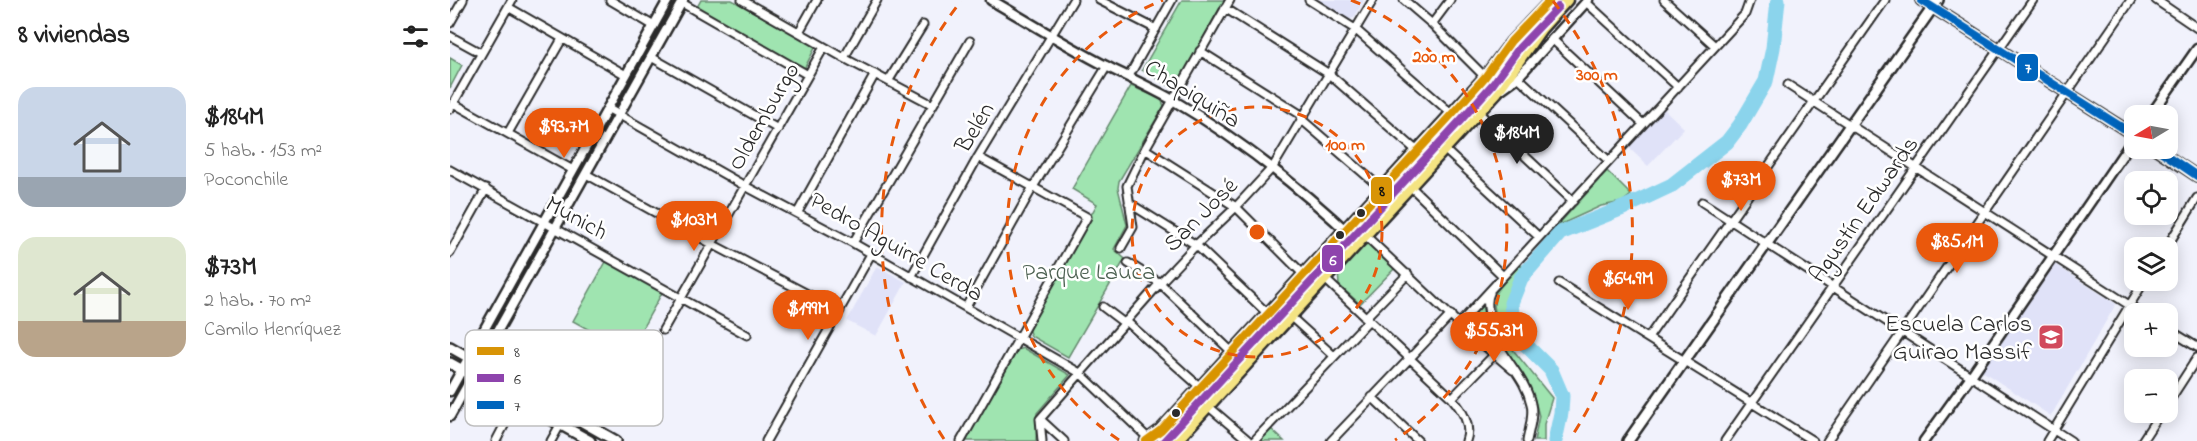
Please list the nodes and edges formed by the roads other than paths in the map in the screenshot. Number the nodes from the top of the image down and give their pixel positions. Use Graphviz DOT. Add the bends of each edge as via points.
graph roads {
  1 [pos="463,0"];
  2 [pos="512,0"];
  3 [pos="610,0"];
  4 [pos="669,0"];
  5 [pos="742,0"];
  6 [pos="817,0"];
  7 [pos="877,0"];
  8 [pos="992,0"];
  9 [pos="1073,0"];
  10 [pos="1099,0"];
  11 [pos="1173,0"];
  12 [pos="1230,0"];
  13 [pos="1309,0"];
  14 [pos="1373,0"];
  15 [pos="1404,0"];
  16 [pos="1450,0"];
  17 [pos="1550,0"];
  18 [pos="1567,0"];
  19 [pos="1664,0"];
  20 [pos="1750,0"];
  21 [pos="1885,0"];
  22 [pos="1921,0"];
  23 [pos="2033,0"];
  24 [pos="2131,0"];
  25 [pos="2156,0"];
  26 [pos="1587,1"];
  27 [pos="682,2"];
  28 [pos="754,3"];
  29 [pos="1936,4"];
  30 [pos="508,7"];
  31 [pos="1225,8"];
  32 [pos="450,23"];
  33 [pos="1432,24"];
  34 [pos="923,25"];
  35 [pos="654,26"];
  36 [pos="2197,28"];
  37 [pos="1156,29"];
  38 [pos="1355,29"];
  39 [pos="1541,29"];
  40 [pos="799,32"];
  41 [pos="450,36"];
  42 [pos="1053,36"];
  43 [pos="562,39"];
  44 [pos="1552,39"];
  45 [pos="970,41"];
  46 [pos="1715,46"];
  47 [pos="824,47"];
  48 [pos="2197,49"];
  49 [pos="1999,50"];
  50 [pos="1200,51"];
  51 [pos="481,53"];
  52 [pos="651,57"];
  53 [pos="844,58"];
  54 [pos="1107,66"];
  55 [pos="875,74"];
  56 [pos="1329,74"];
  57 [pos="626,75"];
  58 [pos="808,75"];
  59 [pos="1129,76"];
  60 [pos="1485,77"];
  61 [pos="1518,77"];
  62 [pos="889,80"];
  63 [pos="1788,85"];
  64 [pos="1678,87"];
  65 [pos="1497,92"];
  66 [pos="2067,93"];
  67 [pos="1173,100"];
  68 [pos="1814,101"];
  69 [pos="933,105"];
  70 [pos="2158,105"];
  71 [pos="452,106"];
  72 [pos="607,108"];
  73 [pos="1478,112"];
  74 [pos="1452,114"];
  75 [pos="619,115"];
  76 [pos="1302,118"];
  77 [pos="1643,124"];
  78 [pos="1851,124"];
  79 [pos="778,129"];
  80 [pos="2124,130"];
  81 [pos="508,134"];
  82 [pos="1145,149"];
  83 [pos="1444,149"];
  84 [pos="1417,151"];
  85 [pos="2124,152"];
  86 [pos="978,157"];
  87 [pos="2172,159"];
  88 [pos="1609,162"];
  89 [pos="1917,166"];
  90 [pos="1273,167"];
  91 [pos="450,170"];
  92 [pos="573,170"];
  93 [pos="586,174"];
  94 [pos="2197,176"];
  95 [pos="745,186"];
  96 [pos="1410,186"];
  97 [pos="1033,187"];
  98 [pos="486,189"];
  99 [pos="1382,189"];
  100 [pos="2197,198"];
  101 [pos="1573,201"];
  102 [pos="1702,202"];
  103 [pos="1129,203"];
  104 [pos="1236,207"];
  105 [pos="1986,211"];
  106 [pos="798,212"];
  107 [pos="1731,220"];
  108 [pos="545,222"];
  109 [pos="556,228"];
  110 [pos="1345,230"];
  111 [pos="1539,237"];
  112 [pos="2173,237"];
  113 [pos="1362,238"];
  114 [pos="853,243"];
  115 [pos="1767,243"];
  116 [pos="712,244"];
  117 [pos="1196,245"];
  118 [pos="1121,248"];
  119 [pos="450,251"];
  120 [pos="871,254"];
  121 [pos="2054,255"];
  122 [pos="1128,263"];
  123 [pos="1408,274"];
  124 [pos="1304,275"];
  125 [pos="1503,276"];
  126 [pos="911,277"];
  127 [pos="1325,279"];
  128 [pos="1160,283"];
  129 [pos="1559,283"];
  130 [pos="1833,286"];
  131 [pos="1491,290"];
  132 [pos="682,298"];
  133 [pos="2127,303"];
  134 [pos="966,307"];
  135 [pos="1103,307"];
  136 [pos="840,311"];
  137 [pos="1268,314"];
  138 [pos="1450,315"];
  139 [pos="2124,315"];
  140 [pos="1290,316"];
  141 [pos="1367,319"];
  142 [pos="1125,322"];
  143 [pos="1459,324"];
  144 [pos="484,330"];
  145 [pos="499,330"];
  146 [pos="663,330"];
  147 [pos="1903,332"];
  148 [pos="747,334"];
  149 [pos="2178,335"];
  150 [pos="1648,338"];
  151 [pos="1018,340"];
  152 [pos="450,347"];
  153 [pos="2197,347"];
  154 [pos="1232,352"];
  155 [pos="465,355"];
  156 [pos="1494,355"];
  157 [pos="1334,356"];
  158 [pos="1409,358"];
  159 [pos="2197,358"];
  160 [pos="1684,361"];
  161 [pos="450,363"];
  162 [pos="465,364"];
  163 [pos="462,370"];
  164 [pos="1513,370"];
  165 [pos="465,372"];
  166 [pos="1080,374"];
  167 [pos="1971,376"];
  168 [pos="1200,387"];
  169 [pos="2178,387"];
  170 [pos="465,390"];
  171 [pos="450,391"];
  172 [pos="1372,398"];
  173 [pos="1452,398"];
  174 [pos="1752,403"];
  175 [pos="1208,406"];
  176 [pos="450,416"];
  177 [pos="1040,419"];
  178 [pos="2154,423"];
  179 [pos="504,426"];
  180 [pos="559,426"];
  181 [pos="562,426"];
  182 [pos="590,426"];
  183 [pos="2054,430"];
  184 [pos="1149,440"];
  185 [pos="1333,440"];
  186 [pos="496,441"];
  187 [pos="551,441"];
  188 [pos="590,441"];
  189 [pos="616,441"];
  190 [pos="766,441"];
  191 [pos="961,441"];
  192 [pos="1042,441"];
  193 [pos="1064,441"];
  194 [pos="1176,441"];
  195 [pos="1249,441"];
  196 [pos="1254,441"];
  197 [pos="1418,441"];
  198 [pos="1466,441"];
  199 [pos="1527,441"];
  200 [pos="1628,441"];
  201 [pos="1725,441"];
  202 [pos="1813,441"];
  203 [pos="1827,441"];
  204 [pos="1924,441"];
  205 [pos="2047,441"];
  206 [pos="2071,441"];
  207 [pos="2142,441"];
  1 -- 32 [label="street"];
  2 -- 30 [label="street"];
  3 -- 35 [label="street"];
  4 -- 35 [label="street"];
  5 -- 28 [label="street"];
  6 -- 40 [label="street"];
  7 -- 53 [label="street"];
  8 -- 42 [label="street, Chapiquiña"];
  9 -- 42 [label="street, Belén"];
  10 -- 37 [label="street"];
  11 -- 37 [label="street"];
  12 -- 31 [label="street"];
  13 -- 38 [label="street"];
  14 -- 38 [label="street, San José"];
  15 -- 33 [label="street"];
  16 -- 33 [label="street"];
  17 -- 60 [label="street" via="1511,41"];
  18 -- 39 [label="main road"];
  19 -- 46 [label="street"];
  20 -- 46 [label="street" via="1745,14"];
  21 -- 68 [label="street"];
  22 -- 29 [label="main road"];
  23 -- 49 [label="street, Agustín Edwards"];
  24 -- 66 [label="street"];
  25 -- 36 [label="street"];
  26 -- 44 [label="street"];
  26 -- 64 [label="street"];
  27 -- 52 [label="street"];
  27 -- 58 [label="street"];
  28 -- 40 [label="street"];
  29 -- 49 [label="main road"];
  29 -- 78 [label="main road"];
  30 -- 43 [label="street"];
  30 -- 51 [label="street"];
  31 -- 50 [label="street"];
  31 -- 56 [label="street"];
  33 -- 60 [label="street"];
  34 -- 62 [label="street"];
  35 -- 57 [label="street"];
  37 -- 59 [label="street"];
  38 -- 56 [label="street, San José"];
  38 -- 74 [label="street"];
  39 -- 60 [label="main road"];
  39 -- 65 [label="main road"];
  40 -- 47 [label="street"];
  41 -- 51 [label="street"];
  42 -- 54 [label="street, Chapiquiña"];
  42 -- 86 [label="street, Belén"];
  43 -- 57 [label="street"];
  43 -- 81 [label="street"];
  44 -- 61 [label="street"];
  44 -- 77 [label="street"];
  45 -- 69 [label="street"];
  46 -- 64 [label="street"];
  47 -- 53 [label="street"];
  47 -- 58 [label="street, Oldemburgo"];
  48 -- 70 [label="street"];
  49 -- 66 [label="main road"];
  49 -- 89 [label="street, Agustín Edwards"];
  50 -- 67 [label="street"];
  50 -- 76 [label="street"];
  51 -- 71 [label="street"];
  52 -- 75 [label="street"];
  52 -- 79 [label="street"];
  53 -- 55 [label="street"];
  54 -- 59 [label="street, Chapiquiña"];
  54 -- 97 [label="street"];
  55 -- 62 [label="street"];
  55 -- 106 [label="street"];
  56 -- 76 [label="street, San José"];
  56 -- 84 [label="street"];
  57 -- 72 [label="street"];
  58 -- 79 [label="street, Oldemburgo"];
  59 -- 67 [label="street, Chapiquiña"];
  60 -- 74 [label="main road"];
  61 -- 65 [label="street"];
  61 -- 88 [label="street"];
  62 -- 69 [label="street"];
  63 -- 68 [label="street"];
  64 -- 77 [label="street"];
  65 -- 73 [label="main road"];
  66 -- 80 [label="main road"];
  66 -- 105 [label="street"];
  67 -- 82 [label="street"];
  67 -- 90 [label="street, Chapiquiña"];
  68 -- 78 [label="street"];
  68 -- 107 [label="street"];
  69 -- 114 [label="street"];
  71 -- 81 [label="street"];
  72 -- 75 [label="street, Pedro Aguirre Cerda"];
  72 -- 92 [label="street"];
  73 -- 83 [label="main road"];
  73 -- 101 [label="street"];
  74 -- 84 [label="main road"];
  75 -- 93 [label="street"];
  75 -- 95 [label="street, Pedro Aguirre Cerda"];
  76 -- 90 [label="street, San José"];
  76 -- 99 [label="street"];
  77 -- 88 [label="street"];
  78 -- 89 [label="street"];
  78 -- 115 [label="main road"];
  79 -- 95 [label="street, Oldemburgo"];
  81 -- 92 [label="street"];
  82 -- 103 [label="street" via="1126,188"];
  82 -- 104 [label="street"];
  83 -- 96 [label="main road"];
  83 -- 111 [label="street"];
  84 -- 99 [label="main road"];
  85 -- 121 [label="street"];
  86 -- 97 [label="street"];
  86 -- 126 [label="street, Belén"];
  87 -- 94 [label="main road"];
  88 -- 101 [label="street"];
  89 -- 105 [label="street"];
  89 -- 130 [label="street, Agustín Edwards"];
  90 -- 104 [label="street, San José"];
  90 -- 110 [label="street, Chapiquiña"];
  91 -- 98 [label="street, Munich"];
  92 -- 108 [label="street"];
  93 -- 109 [label="street"];
  93 -- 116 [label="street"];
  95 -- 106 [label="street, Pedro Aguirre Cerda"];
  95 -- 116 [label="street, Oldemburgo"];
  96 -- 113 [label="main road"];
  96 -- 125 [label="street"];
  97 -- 134 [label="street"];
  97 -- 151 [label="street" via="1087,217"];
  98 -- 108 [label="street, Munich"];
  98 -- 119 [label="street"];
  99 -- 110 [label="main road"];
  100 -- 112 [label="street"];
  101 -- 111 [label="street"];
  102 -- 107 [label="street"];
  103 -- 117 [label="street"];
  103 -- 118 [label="street" via="1133,227"];
  104 -- 117 [label="street, San José"];
  104 -- 124 [label="street"];
  105 -- 121 [label="street"];
  105 -- 147 [label="street"];
  106 -- 114 [label="street, Pedro Aguirre Cerda"];
  107 -- 115 [label="street"];
  107 -- 150 [label="street"];
  108 -- 109 [label="street, Munich"];
  108 -- 144 [label="street"];
  109 -- 132 [label="street, Munich"];
  109 -- 145 [label="street"];
  110 -- 113 [label="street, Chapiquiña"];
  110 -- 124 [label="main road"];
  111 -- 125 [label="street"];
  113 -- 123 [label="street, Chapiquiña"];
  113 -- 127 [label="main road"];
  114 -- 120 [label="street, Pedro Aguirre Cerda"];
  115 -- 130 [label="street"];
  115 -- 160 [label="main road"];
  116 -- 132 [label="street, Oldemburgo"];
  116 -- 136 [label="street"];
  117 -- 128 [label="street, San José"];
  117 -- 137 [label="street"];
  120 -- 126 [label="street, Pedro Aguirre Cerda"];
  120 -- 136 [label="street"];
  121 -- 133 [label="street"];
  121 -- 167 [label="street"];
  122 -- 128 [label="street"];
  123 -- 138 [label="street, Chapiquiña"];
  123 -- 141 [label="street"];
  124 -- 137 [label="main road"];
  125 -- 131 [label="street"];
  126 -- 134 [label="street, Pedro Aguirre Cerda"];
  127 -- 140 [label="main road"];
  127 -- 141 [label="street"];
  128 -- 142 [label="street, San José"];
  128 -- 154 [label="street"];
  129 -- 150 [label="street"];
  130 -- 147 [label="street"];
  130 -- 174 [label="street, Agustín Edwards"];
  131 -- 143 [label="street"];
  131 -- 164 [label="street" via="1487,299 1492,334"];
  132 -- 146 [label="street, Oldemburgo"];
  132 -- 148 [label="street, Munich"];
  134 -- 151 [label="street, Pedro Aguirre Cerda"];
  135 -- 142 [label="street"];
  136 -- 190 [label="street"];
  137 -- 154 [label="main road"];
  138 -- 143 [label="street, Chapiquiña"];
  138 -- 158 [label="street"];
  139 -- 183 [label="street"];
  140 -- 157 [label="street"];
  140 -- 175 [label="main road"];
  141 -- 157 [label="street"];
  141 -- 158 [label="street"];
  142 -- 166 [label="street, San José"];
  142 -- 168 [label="street"];
  143 -- 156 [label="street, Chapiquiña"];
  147 -- 167 [label="street"];
  147 -- 203 [label="street"];
  149 -- 153 [label="street"];
  150 -- 160 [label="street"];
  151 -- 166 [label="street, Pedro Aguirre Cerda"];
  151 -- 191 [label="street"];
  152 -- 155 [label="main road"];
  154 -- 168 [label="main road"];
  156 -- 164 [label="street, Chapiquiña"];
  156 -- 173 [label="street"];
  157 -- 196 [label="street"];
  158 -- 172 [label="street"];
  158 -- 173 [label="street"];
  159 -- 169 [label="street"];
  160 -- 174 [label="street"];
  160 -- 200 [label="main road"];
  161 -- 163 [label="main road"];
  162 -- 163 [label="street"];
  163 -- 165 [label="main road"];
  163 -- 171 [label="street"];
  164 -- 199 [label="street" via="1532,406"];
  166 -- 177 [label="street, San José"];
  166 -- 184 [label="street, Pedro Aguirre Cerda"];
  167 -- 183 [label="street"];
  167 -- 204 [label="street"];
  168 -- 184 [label="main road"];
  170 -- 176 [label="street"];
  172 -- 185 [label="street"];
  172 -- 197 [label="street"];
  173 -- 198 [label="street" via="1465,417 1469,434"];
  174 -- 201 [label="street, Agustín Edwards"];
  174 -- 202 [label="street"];
  175 -- 194 [label="main road"];
  175 -- 195 [label="street"];
  177 -- 192 [label="street"];
  177 -- 193 [label="street"];
  178 -- 207 [label="street"];
  179 -- 186 [label="street"];
  180 -- 187 [label="street"];
  181 -- 188 [label="main road"];
  182 -- 189 [label="main road"];
  183 -- 205 [label="street"];
  183 -- 206 [label="street"];
}
